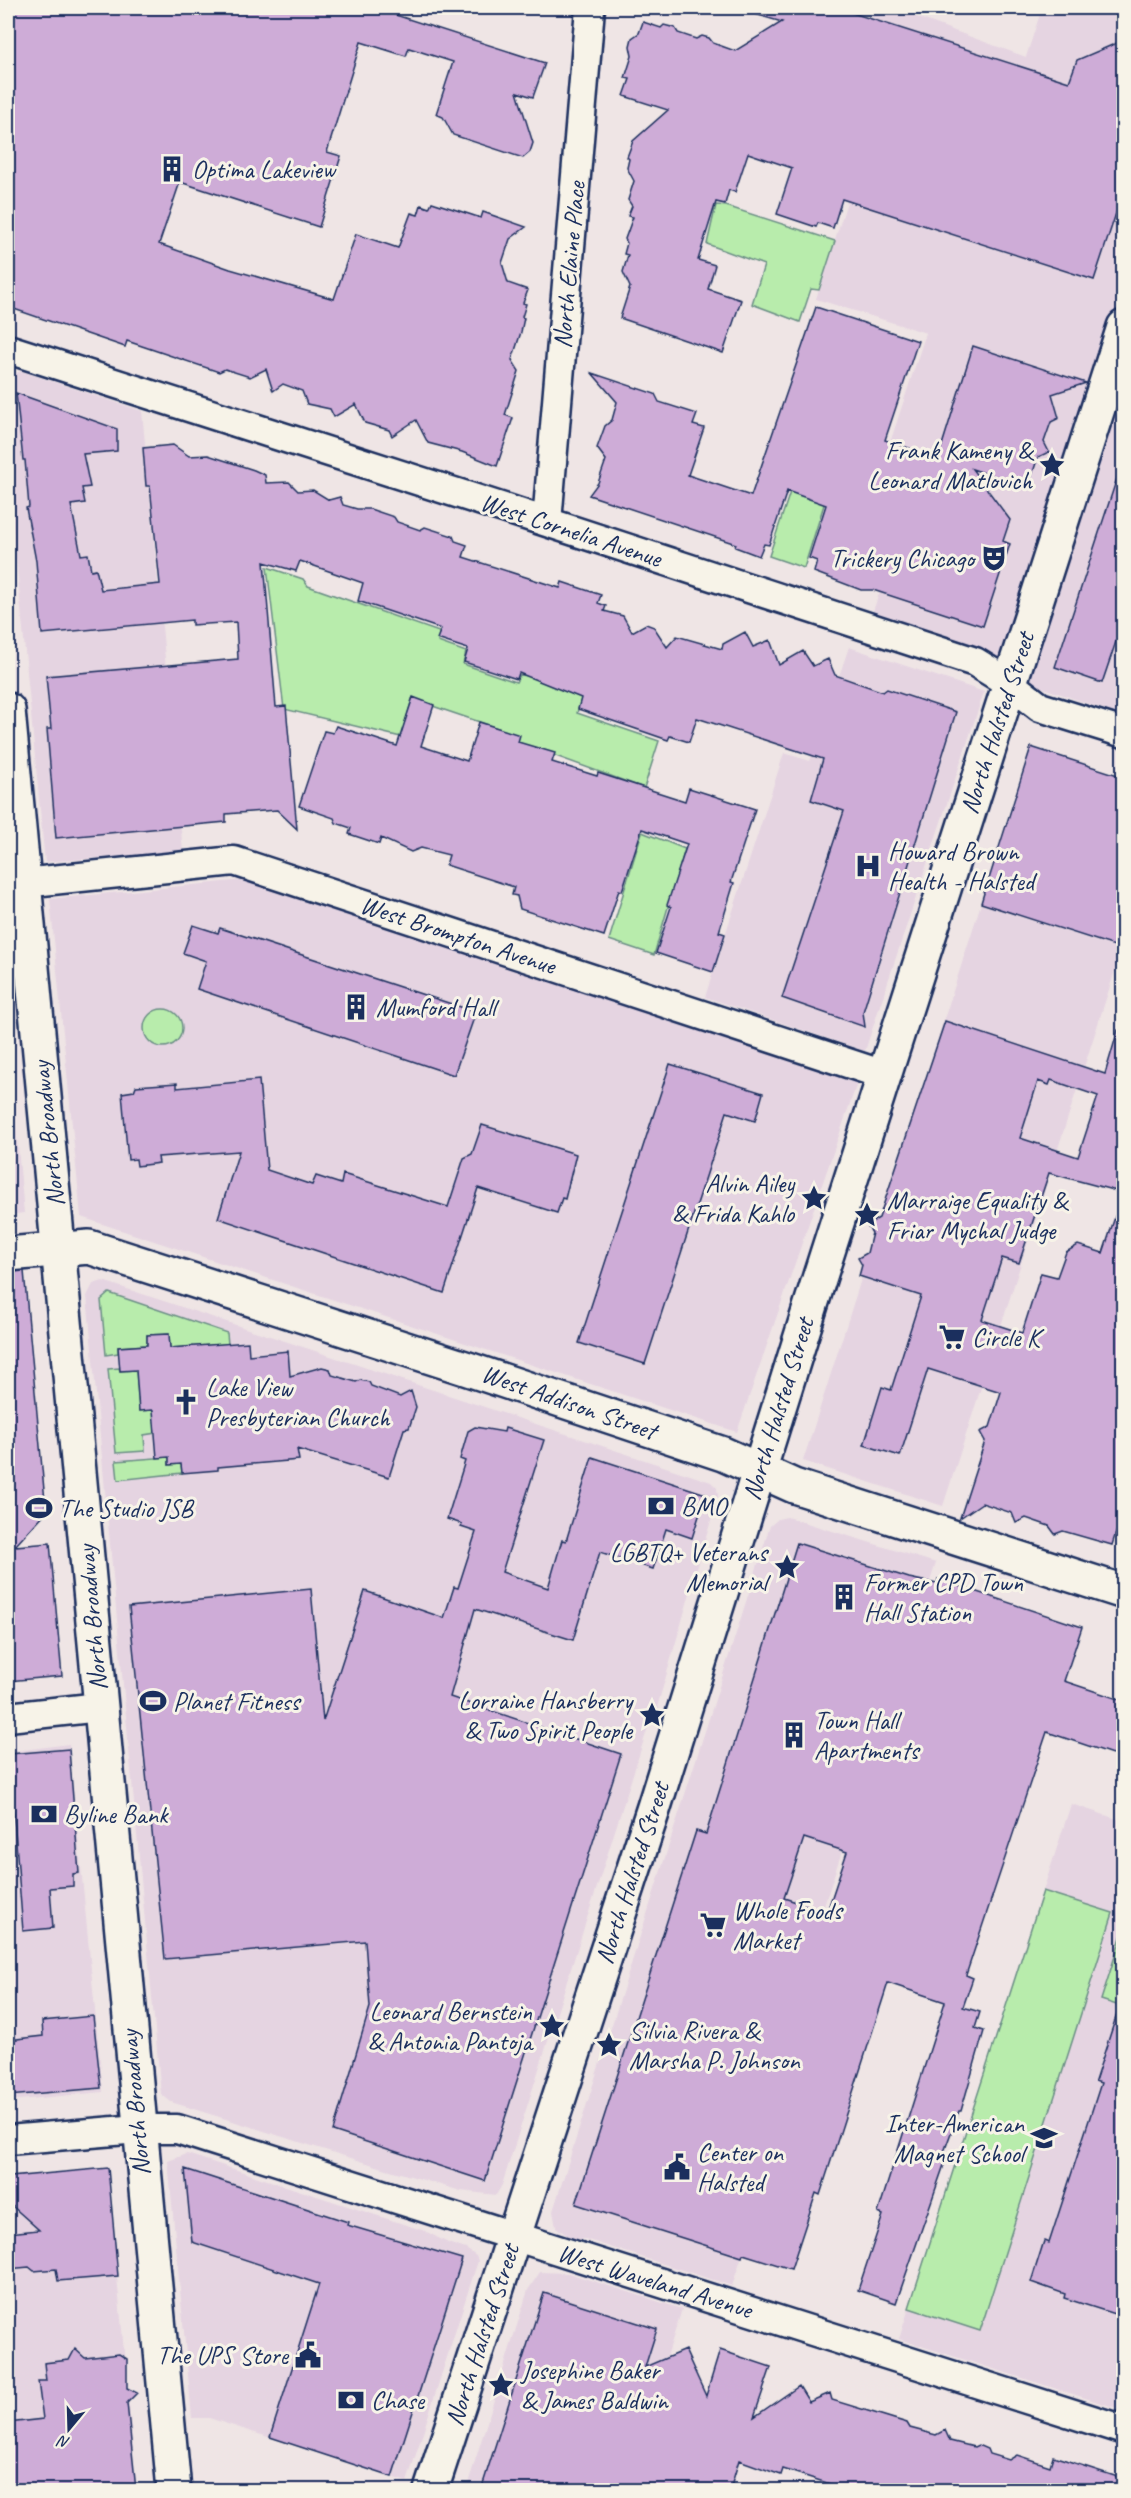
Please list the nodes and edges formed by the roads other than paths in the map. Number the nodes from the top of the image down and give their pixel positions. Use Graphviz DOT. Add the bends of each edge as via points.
graph roads {
  1 [pos="590,8"];
  2 [pos="1124,327"];
  3 [pos="8,349"];
  4 [pos="547,522"];
  5 [pos="1010,682"];
  6 [pos="8,711"];
  7 [pos="1124,733"];
  8 [pos="23,883"];
  9 [pos="884,1075"];
  10 [pos="59,1249"];
  11 [pos="8,1254"];
  12 [pos="759,1471"];
  13 [pos="1124,1592"];
  14 [pos="100,1707"];
  15 [pos="8,1717"];
  16 [pos="138,2129"];
  17 [pos="8,2140"];
  18 [pos="514,2237"];
  19 [pos="1124,2430"];
  20 [pos="174,2490"];
  21 [pos="431,2490"];
  1 -- 4 [label="street, North Elaine Place"];
  2 -- 5 [label="main road, North Halsted Street"];
  3 -- 4 [label="street, West Cornelia Avenue"];
  4 -- 5 [label="street, West Cornelia Avenue" via="975,662"];
  5 -- 7 [label="street, West Cornelia Avenue" via="1040,707"];
  5 -- 9 [label="main road, North Halsted Street"];
  6 -- 8 [label="main road, North Broadway"];
  8 -- 9 [label="street, West Brompton Avenue" via="234,861"];
  8 -- 10 [label="main road, North Broadway"];
  9 -- 12 [label="main road, North Halsted Street"];
  10 -- 11 [label="main road, West Addison Street"];
  10 -- 12 [label="main road, West Addison Street" via="89,1247 723,1454"];
  10 -- 14 [label="main road, North Broadway"];
  12 -- 13 [label="main road, West Addison Street" via="794,1486"];
  12 -- 18 [label="main road, North Halsted Street"];
  14 -- 15 [label="street"];
  14 -- 16 [label="main road, North Broadway"];
  16 -- 17 [label="street, West Waveland Avenue"];
  16 -- 18 [label="street, West Waveland Avenue" via="177,2129"];
  16 -- 20 [label="main road, North Broadway"];
  18 -- 19 [label="street, West Waveland Avenue"];
  18 -- 21 [label="main road, North Halsted Street"];
}
